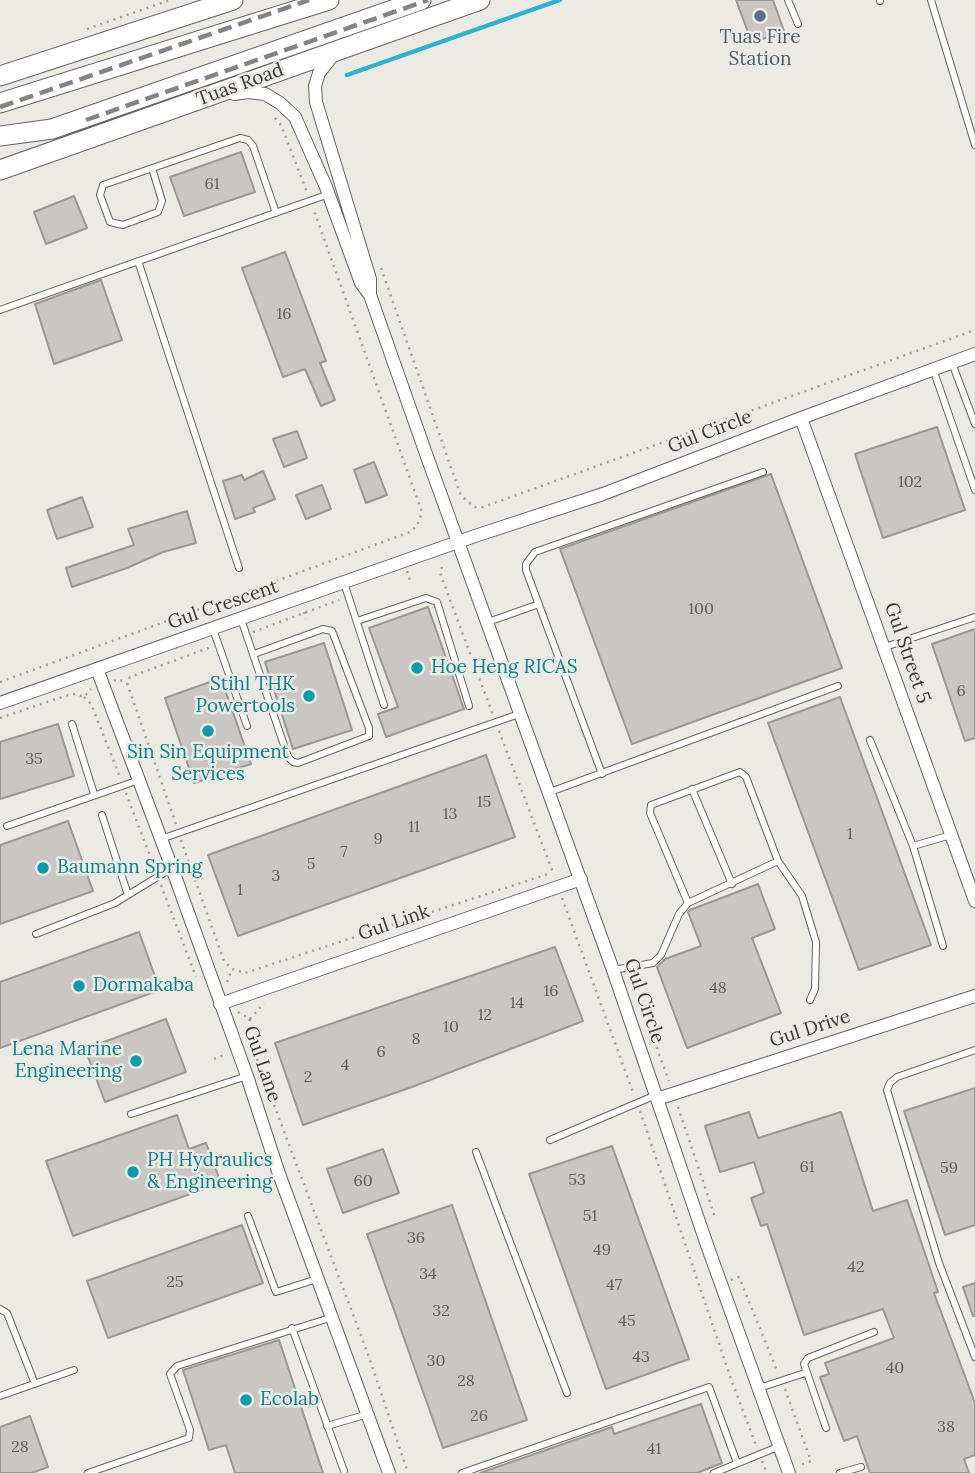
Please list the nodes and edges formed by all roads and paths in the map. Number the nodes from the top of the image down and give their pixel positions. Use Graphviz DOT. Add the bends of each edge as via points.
graph roads {
  1 [pos="170,0"];
  2 [pos="233,0"];
  3 [pos="329,0"];
  4 [pos="421,0"];
  5 [pos="480,0"];
  6 [pos="788,0"];
  7 [pos="931,0"];
  8 [pos="211,5"];
  9 [pos="798,24"];
  10 [pos="85,30"];
  11 [pos="342,47"];
  12 [pos="0,76"];
  13 [pos="206,98"];
  14 [pos="0,103"];
  15 [pos="270,114"];
  16 [pos="974,134"];
  17 [pos="4,136"];
  18 [pos="975,145"];
  19 [pos="152,168"];
  20 [pos="0,170"];
  21 [pos="344,190"];
  22 [pos="329,194"];
  23 [pos="311,201"];
  24 [pos="276,213"];
  25 [pos="379,260"];
  26 [pos="138,261"];
  27 [pos="370,295"];
  28 [pos="0,310"];
  29 [pos="975,330"];
  30 [pos="975,354"];
  31 [pos="952,363"];
  32 [pos="933,369"];
  33 [pos="801,418"];
  34 [pos="975,424"];
  35 [pos="763,472"];
  36 [pos="975,490"];
  37 [pos="458,542"];
  38 [pos="442,567"];
  39 [pos="239,568"];
  40 [pos="344,583"];
  41 [pos="349,596"];
  42 [pos="539,604"];
  43 [pos="975,617"];
  44 [pos="241,619"];
  45 [pos="357,621"];
  46 [pos="488,622"];
  47 [pos="212,629"];
  48 [pos="247,634"];
  49 [pos="218,644"];
  50 [pos="885,648"];
  51 [pos="254,654"];
  52 [pos="97,669"];
  53 [pos="0,682"];
  54 [pos="127,683"];
  55 [pos="103,684"];
  56 [pos="838,686"];
  57 [pos="0,703"];
  58 [pos="384,705"];
  59 [pos="469,706"];
  60 [pos="521,713"];
  61 [pos="0,718"];
  62 [pos="495,722"];
  63 [pos="72,724"];
  64 [pos="247,726"];
  65 [pos="870,740"];
  66 [pos="602,774"];
  67 [pos="139,780"];
  68 [pos="692,789"];
  69 [pos="550,792"];
  70 [pos="94,794"];
  71 [pos="102,815"];
  72 [pos="7,826"];
  73 [pos="179,832"];
  74 [pos="951,835"];
  75 [pos="161,839"];
  76 [pos="913,846"];
  77 [pos="778,860"];
  78 [pos="172,869"];
  79 [pos="552,872"];
  80 [pos="581,879"];
  81 [pos="732,884"];
  82 [pos="557,886"];
  83 [pos="128,895"];
  84 [pos="975,901"];
  85 [pos="688,903"];
  86 [pos="36,934"];
  87 [pos="943,946"];
  88 [pos="232,969"];
  89 [pos="614,970"];
  90 [pos="975,996"];
  91 [pos="233,1000"];
  92 [pos="810,1000"];
  93 [pos="220,1004"];
  94 [pos="975,1050"];
  95 [pos="247,1076"];
  96 [pos="657,1097"];
  97 [pos="637,1103"];
  98 [pos="131,1114"];
  99 [pos="550,1140"];
  100 [pos="476,1152"];
  101 [pos="248,1216"];
  102 [pos="319,1278"];
  103 [pos="0,1309"];
  104 [pos="333,1317"];
  105 [pos="292,1328"];
  106 [pos="874,1332"];
  107 [pos="975,1357"];
  108 [pos="74,1370"];
  109 [pos="805,1373"];
  110 [pos="35,1384"];
  111 [pos="760,1388"];
  112 [pos="567,1393"];
  113 [pos="0,1396"];
  114 [pos="368,1414"];
  115 [pos="327,1426"];
  116 [pos="827,1429"];
  117 [pos="780,1446"];
  118 [pos="760,1454"];
  119 [pos="737,1463"];
  120 [pos="861,1467"];
  121 [pos="344,1471"];
  122 [pos="88,1473"];
  123 [pos="389,1473"];
  124 [pos="408,1473"];
  125 [pos="462,1473"];
  126 [pos="713,1473"];
  127 [pos="767,1473"];
  128 [pos="789,1473"];
  129 [pos="839,1473"];
  1 -- 10 [label="path"];
  2 -- 8 [label="main road"];
  3 -- 14 [label="main road"];
  4 -- 17 [label="main road, Tuas Road" via="52,129"];
  5 -- 11 [label="main road, Tuas Road"];
  6 -- 9 [label="lane"];
  7 -- 16 [label="lane"];
  8 -- 12 [label="main road"];
  11 -- 13 [label="main road, Tuas Road"];
  11 -- 21 [label="street, Gul Circle" via="324,64 315,95"];
  13 -- 20 [label="main road, Tuas Road"];
  13 -- 22 [label="street, Gul Circle" via="257,92 280,103 295,117"];
  15 -- 23 [label="path" via="281,125"];
  16 -- 18 [label="lane"];
  19 -- 19 [label="lane" via="101,187 110,222 124,225 158,212 162,201"];
  19 -- 24 [label="lane" via="245,139 253,146"];
  21 -- 22 [label="lane"];
  21 -- 27 [label="street, Gul Circle" via="370,279"];
  22 -- 23 [label="lane"];
  22 -- 27 [label="street, Gul Circle" via="361,283"];
  23 -- 24 [label="lane"];
  23 -- 53 [label="path" via="422,512 417,526 411,533"];
  24 -- 26 [label="lane"];
  25 -- 29 [label="path" via="461,496 475,507"];
  26 -- 28 [label="lane"];
  26 -- 39 [label="lane"];
  27 -- 37 [label="street, Gul Circle"];
  30 -- 31 [label="street, Gul Circle"];
  31 -- 32 [label="street, Gul Circle"];
  31 -- 34 [label="lane"];
  32 -- 33 [label="street, Gul Circle"];
  32 -- 36 [label="lane"];
  33 -- 37 [label="street, Gul Circle" via="603,494"];
  33 -- 50 [label="street, Gul Street 5"];
  35 -- 42 [label="lane" via="535,552 526,570"];
  37 -- 40 [label="street, Gul Crescent"];
  37 -- 46 [label="street, Gul Circle"];
  38 -- 62 [label="path" via="440,573"];
  40 -- 41 [label="lane"];
  40 -- 44 [label="street, Gul Crescent"];
  41 -- 45 [label="lane"];
  41 -- 48 [label="path"];
  42 -- 46 [label="lane"];
  42 -- 66 [label="lane"];
  43 -- 50 [label="lane"];
  44 -- 47 [label="street, Gul Crescent"];
  44 -- 48 [label="lane"];
  45 -- 58 [label="lane"];
  45 -- 59 [label="lane" via="426,598 437,602"];
  46 -- 60 [label="street, Gul Circle"];
  47 -- 49 [label="lane"];
  47 -- 52 [label="street, Gul Crescent"];
  48 -- 51 [label="lane"];
  49 -- 54 [label="path" via="130,677"];
  49 -- 64 [label="lane"];
  50 -- 74 [label="street, Gul Street 5"];
  51 -- 51 [label="lane" via="293,762 369,736 332,631 323,629"];
  52 -- 55 [label="street, Gul Lane"];
  52 -- 57 [label="street, Gul Crescent"];
  54 -- 55 [label="path" via="118,679"];
  54 -- 73 [label="path"];
  55 -- 61 [label="path" via="84,697 68,695"];
  55 -- 67 [label="street, Gul Lane"];
  56 -- 66 [label="lane"];
  60 -- 62 [label="lane"];
  60 -- 69 [label="street, Gul Circle"];
  62 -- 73 [label="lane"];
  62 -- 79 [label="path"];
  63 -- 70 [label="lane"];
  65 -- 76 [label="lane"];
  66 -- 69 [label="lane"];
  67 -- 70 [label="lane"];
  67 -- 75 [label="street, Gul Lane"];
  68 -- 77 [label="lane" via="740,772 746,777"];
  68 -- 81 [label="lane"];
  68 -- 85 [label="lane" via="651,805 650,813"];
  69 -- 80 [label="street, Gul Circle"];
  70 -- 72 [label="lane"];
  71 -- 83 [label="lane"];
  73 -- 75 [label="lane"];
  73 -- 88 [label="path" via="224,961"];
  74 -- 76 [label="lane"];
  74 -- 84 [label="street, Gul Street 5"];
  75 -- 78 [label="street, Gul Lane"];
  76 -- 87 [label="lane"];
  77 -- 81 [label="lane"];
  77 -- 92 [label="lane" via="802,896 816,942 815,989"];
  78 -- 83 [label="lane"];
  78 -- 93 [label="street, Gul Lane"];
  79 -- 82 [label="path"];
  79 -- 88 [label="path" via="245,973"];
  80 -- 82 [label="street, Gul Link"];
  80 -- 89 [label="street, Gul Circle"];
  81 -- 85 [label="lane"];
  82 -- 91 [label="street, Gul Link"];
  82 -- 97 [label="path"];
  83 -- 86 [label="lane"];
  85 -- 89 [label="lane" via="653,963"];
  88 -- 91 [label="path" via="227,982"];
  89 -- 96 [label="street, Gul Circle"];
  90 -- 96 [label="street, Gul Drive"];
  91 -- 93 [label="street, Gul Link"];
  91 -- 124 [label="path" via="238,1013 250,1018 247,1033"];
  93 -- 95 [label="street, Gul Lane"];
  94 -- 107 [label="lane" via="897,1077 887,1090 939,1263"];
  95 -- 98 [label="lane"];
  95 -- 102 [label="street, Gul Lane"];
  96 -- 97 [label="lane"];
  96 -- 111 [label="street, Gul Circle"];
  97 -- 99 [label="lane"];
  97 -- 118 [label="path"];
  100 -- 112 [label="lane"];
  101 -- 102 [label="lane" via="276,1292"];
  102 -- 104 [label="street, Gul Lane"];
  103 -- 110 [label="lane" via="7,1312"];
  104 -- 105 [label="lane"];
  104 -- 114 [label="street, Gul Lane"];
  105 -- 115 [label="lane"];
  105 -- 122 [label="lane" via="177,1366 170,1374 189,1438"];
  106 -- 109 [label="lane" via="808,1358"];
  108 -- 110 [label="lane"];
  109 -- 111 [label="lane"];
  109 -- 116 [label="lane"];
  110 -- 113 [label="lane"];
  111 -- 117 [label="street, Gul Circle"];
  114 -- 115 [label="lane"];
  114 -- 123 [label="street, Gul Lane"];
  115 -- 121 [label="lane"];
  117 -- 118 [label="lane"];
  117 -- 128 [label="street, Gul Circle"];
  118 -- 119 [label="lane"];
  118 -- 127 [label="path"];
  119 -- 125 [label="lane" via="709,1387"];
  119 -- 126 [label="lane"];
  120 -- 129 [label="lane"];
}
